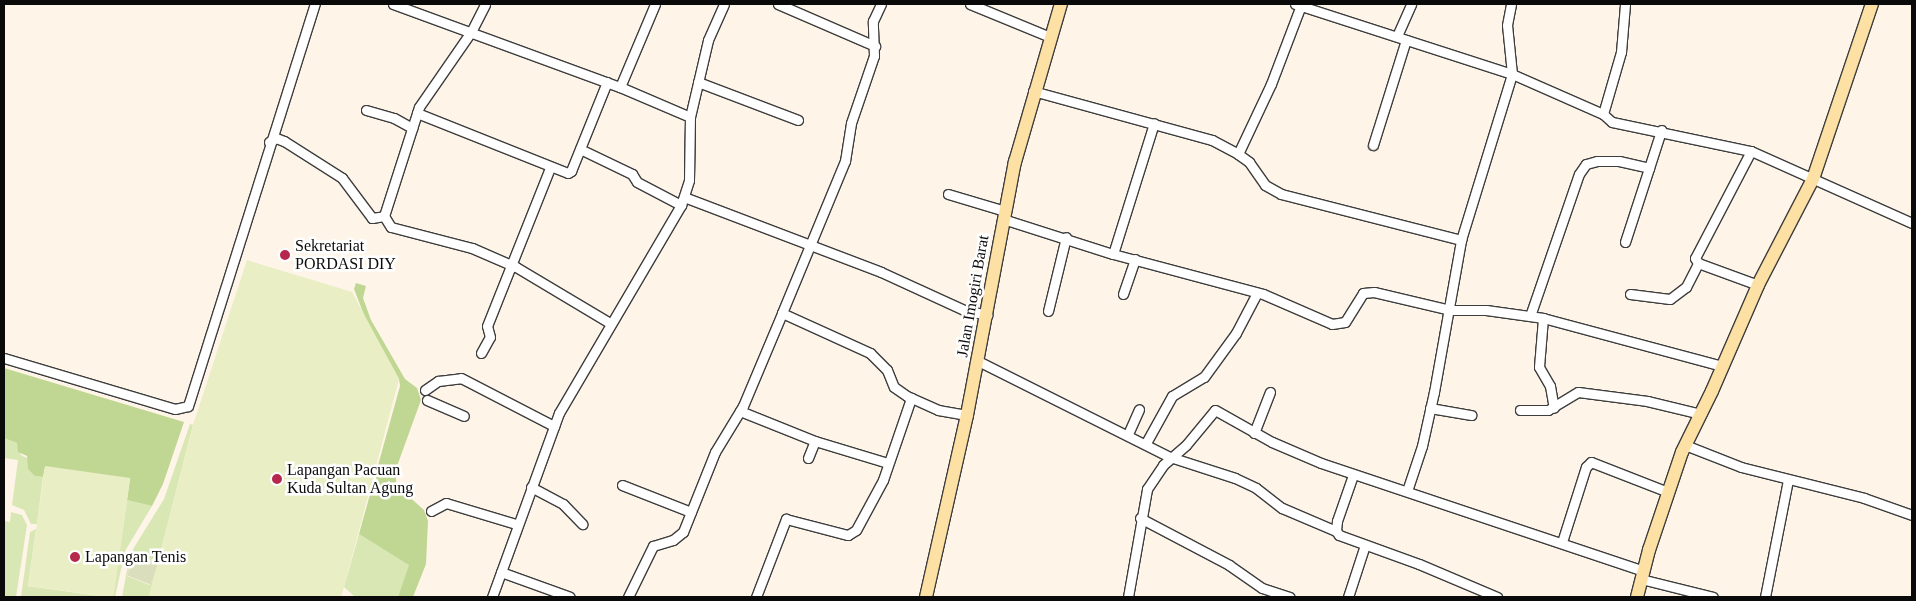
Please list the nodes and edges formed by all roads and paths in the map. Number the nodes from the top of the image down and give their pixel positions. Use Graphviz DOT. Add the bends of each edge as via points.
graph roads {
  1 [pos="315,4"];
  2 [pos="393,4"];
  3 [pos="485,4"];
  4 [pos="655,4"];
  5 [pos="724,4"];
  6 [pos="778,4"];
  7 [pos="881,4"];
  8 [pos="970,4"];
  9 [pos="1061,4"];
  10 [pos="1411,4"];
  11 [pos="1511,4"];
  12 [pos="1625,4"];
  13 [pos="1872,4"];
  14 [pos="1298,5"];
  15 [pos="471,32"];
  16 [pos="1050,37"];
  17 [pos="1402,38"];
  18 [pos="875,46"];
  19 [pos="1512,74"];
  20 [pos="607,82"];
  21 [pos="698,82"];
  22 [pos="620,87"];
  23 [pos="1034,91"];
  24 [pos="366,110"];
  25 [pos="417,113"];
  26 [pos="1602,114"];
  27 [pos="690,117"];
  28 [pos="798,120"];
  29 [pos="1154,123"];
  30 [pos="412,128"];
  31 [pos="1661,130"];
  32 [pos="269,142"];
  33 [pos="1373,145"];
  34 [pos="580,149"];
  35 [pos="1751,151"];
  36 [pos="1238,154"];
  37 [pos="550,168"];
  38 [pos="1650,168"];
  39 [pos="1813,179"];
  40 [pos="948,194"];
  41 [pos="682,201"];
  42 [pos="1004,215"];
  43 [pos="384,216"];
  44 [pos="1912,223"];
  45 [pos="1066,237"];
  46 [pos="1462,240"];
  47 [pos="1625,242"];
  48 [pos="811,245"];
  49 [pos="1113,254"];
  50 [pos="1135,259"];
  51 [pos="1698,263"];
  52 [pos="513,266"];
  53 [pos="1758,285"];
  54 [pos="1257,293"];
  55 [pos="1123,294"];
  56 [pos="1630,294"];
  57 [pos="1451,310"];
  58 [pos="1048,311"];
  59 [pos="782,313"];
  60 [pos="983,314"];
  61 [pos="1530,316"];
  62 [pos="1543,318"];
  63 [pos="610,324"];
  64 [pos="481,353"];
  65 [pos="4,358"];
  66 [pos="978,360"];
  67 [pos="1722,366"];
  68 [pos="425,390"];
  69 [pos="1270,392"];
  70 [pos="911,398"];
  71 [pos="427,400"];
  72 [pos="1430,408"];
  73 [pos="1554,408"];
  74 [pos="1139,409"];
  75 [pos="1520,410"];
  76 [pos="740,411"];
  77 [pos="964,414"];
  78 [pos="1701,414"];
  79 [pos="1471,415"];
  80 [pos="464,416"];
  81 [pos="554,426"];
  82 [pos="1254,433"];
  83 [pos="1128,434"];
  84 [pos="815,441"];
  85 [pos="1146,443"];
  86 [pos="1685,445"];
  87 [pos="1170,457"];
  88 [pos="808,458"];
  89 [pos="888,463"];
  90 [pos="1353,474"];
  91 [pos="1788,480"];
  92 [pos="622,485"];
  93 [pos="531,487"];
  94 [pos="1406,491"];
  95 [pos="1668,492"];
  96 [pos="431,511"];
  97 [pos="691,512"];
  98 [pos="1912,516"];
  99 [pos="1140,518"];
  100 [pos="516,524"];
  101 [pos="582,524"];
  102 [pos="1336,531"];
  103 [pos="1562,542"];
  104 [pos="1365,545"];
  105 [pos="501,572"];
  106 [pos="1642,575"];
  107 [pos="538,593"];
  108 [pos="492,597"];
  109 [pos="570,597"];
  110 [pos="628,597"];
  111 [pos="756,597"];
  112 [pos="926,597"];
  113 [pos="1128,597"];
  114 [pos="1290,597"];
  115 [pos="1348,597"];
  116 [pos="1498,597"];
  117 [pos="1637,597"];
  118 [pos="1713,597"];
  119 [pos="1765,597"];
  1 -- 32 [label="street"];
  2 -- 15 [label="street"];
  3 -- 15 [label="street"];
  4 -- 22 [label="street"];
  5 -- 21 [label="street" via="708,40"];
  6 -- 18 [label="street"];
  7 -- 18 [label="street" via="873,22"];
  8 -- 16 [label="street"];
  9 -- 16 [label="street, Jalan Imogiri Barat"];
  10 -- 17 [label="street"];
  11 -- 19 [label="street" via="1507,25"];
  12 -- 26 [label="street" via="1621,52"];
  13 -- 39 [label="street"];
  14 -- 17 [label="street"];
  14 -- 36 [label="street" via="1271,84"];
  15 -- 20 [label="street"];
  15 -- 25 [label="street"];
  16 -- 23 [label="street, Jalan Imogiri Barat"];
  17 -- 19 [label="street"];
  17 -- 33 [label="street"];
  18 -- 48 [label="street" via="851,123 845,162"];
  19 -- 26 [label="street"];
  19 -- 46 [label="street"];
  20 -- 22 [label="street"];
  20 -- 34 [label="street"];
  21 -- 27 [label="street"];
  21 -- 28 [label="street"];
  22 -- 27 [label="street"];
  23 -- 29 [label="street"];
  23 -- 42 [label="street, Jalan Imogiri Barat"];
  24 -- 30 [label="street" via="394,118"];
  25 -- 30 [label="street"];
  25 -- 37 [label="street"];
  26 -- 31 [label="street" via="1612,122 1630,127"];
  27 -- 41 [label="street" via="689,180"];
  29 -- 36 [label="street" via="1212,140"];
  29 -- 49 [label="street"];
  30 -- 43 [label="street"];
  31 -- 35 [label="street"];
  31 -- 38 [label="street"];
  32 -- 43 [label="street" via="276,138 284,141 342,178 368,215 376,219"];
  32 -- 65 [label="street" via="190,402 185,408 175,409"];
  34 -- 37 [label="street" via="570,172"];
  34 -- 41 [label="street" via="632,174 637,182"];
  35 -- 39 [label="street"];
  35 -- 51 [label="street" via="1695,255"];
  36 -- 46 [label="street" via="1249,162 1264,185 1281,194"];
  37 -- 52 [label="street"];
  38 -- 47 [label="street"];
  38 -- 61 [label="street" via="1619,160 1586,164 1579,174"];
  39 -- 44 [label="street"];
  39 -- 53 [label="street"];
  40 -- 42 [label="street"];
  41 -- 48 [label="street"];
  41 -- 63 [label="street"];
  42 -- 45 [label="street"];
  42 -- 60 [label="street, Jalan Imogiri Barat"];
  43 -- 52 [label="street" via="391,227 472,248"];
  45 -- 49 [label="street"];
  45 -- 58 [label="street"];
  46 -- 57 [label="street"];
  48 -- 59 [label="street"];
  48 -- 60 [label="street" via="881,272 964,310"];
  49 -- 50 [label="street"];
  50 -- 54 [label="street"];
  50 -- 55 [label="street"];
  51 -- 53 [label="street"];
  51 -- 56 [label="street" via="1686,286 1670,299"];
  52 -- 63 [label="street"];
  52 -- 64 [label="street" via="487,326 490,338"];
  53 -- 67 [label="street"];
  54 -- 57 [label="street" via="1339,324 1350,318 1366,291"];
  54 -- 85 [label="street" via="1236,333 1204,377 1172,396"];
  57 -- 61 [label="street" via="1486,310"];
  57 -- 72 [label="street"];
  59 -- 70 [label="street" via="870,353 886,370 894,387"];
  59 -- 76 [label="street"];
  60 -- 66 [label="street, Jalan Imogiri Barat"];
  61 -- 62 [label="street"];
  62 -- 67 [label="street"];
  62 -- 73 [label="street" via="1539,368 1550,386"];
  63 -- 81 [label="street"];
  66 -- 77 [label="street, Jalan Imogiri Barat"];
  66 -- 83 [label="street"];
  67 -- 78 [label="street"];
  68 -- 81 [label="street" via="438,381 460,378"];
  69 -- 82 [label="street"];
  70 -- 77 [label="street" via="938,410"];
  70 -- 89 [label="street"];
  71 -- 80 [label="street"];
  72 -- 79 [label="street"];
  72 -- 94 [label="street"];
  73 -- 75 [label="street"];
  73 -- 78 [label="street" via="1566,396 1578,392 1646,401"];
  74 -- 83 [label="street"];
  76 -- 84 [label="street"];
  76 -- 97 [label="street" via="715,452"];
  77 -- 112 [label="street, Jalan Imogiri Barat"];
  78 -- 86 [label="street"];
  81 -- 93 [label="street"];
  82 -- 87 [label="street" via="1215,410 1186,445"];
  82 -- 90 [label="street"];
  83 -- 85 [label="street"];
  84 -- 88 [label="street"];
  84 -- 89 [label="street"];
  85 -- 87 [label="street"];
  86 -- 91 [label="street"];
  86 -- 95 [label="street"];
  87 -- 99 [label="street" via="1147,489"];
  87 -- 102 [label="street" via="1235,478 1256,488 1282,508"];
  89 -- 111 [label="street" via="877,493 853,533 848,535 786,519"];
  90 -- 94 [label="street"];
  90 -- 102 [label="street"];
  91 -- 98 [label="street" via="1864,498"];
  91 -- 119 [label="street"];
  92 -- 97 [label="street"];
  93 -- 100 [label="street"];
  93 -- 101 [label="street" via="563,504"];
  94 -- 103 [label="street"];
  95 -- 103 [label="street" via="1591,462 1586,467"];
  95 -- 106 [label="street"];
  96 -- 100 [label="street" via="446,503"];
  97 -- 110 [label="street" via="680,536 653,546"];
  99 -- 113 [label="street" via="1138,552"];
  99 -- 114 [label="street" via="1229,564 1262,588"];
  100 -- 105 [label="street"];
  102 -- 104 [label="street" via="1343,538"];
  103 -- 106 [label="street"];
  104 -- 115 [label="street"];
  104 -- 116 [label="street"];
  105 -- 107 [label="street"];
  105 -- 108 [label="street"];
  106 -- 117 [label="street"];
  106 -- 118 [label="street"];
  107 -- 109 [label="street"];
}
